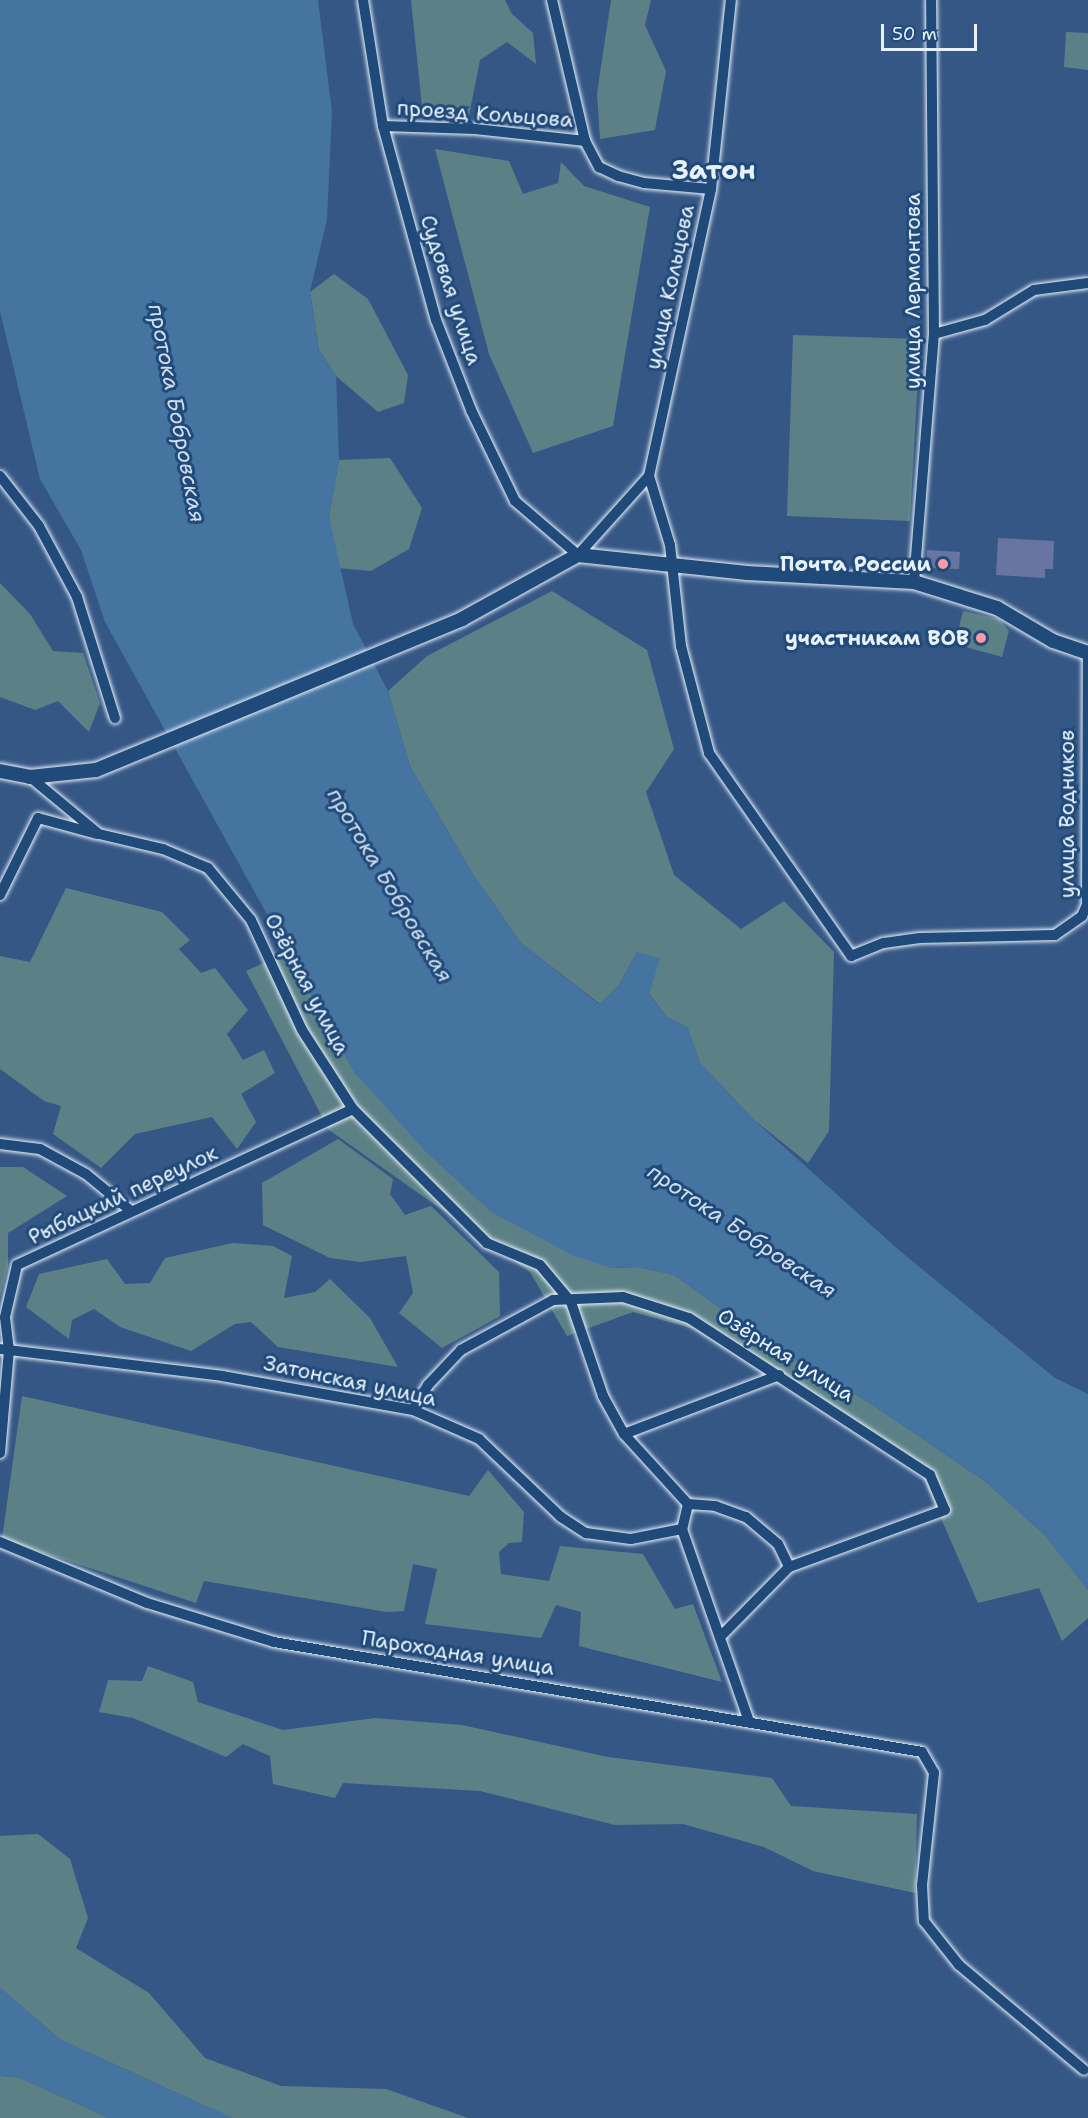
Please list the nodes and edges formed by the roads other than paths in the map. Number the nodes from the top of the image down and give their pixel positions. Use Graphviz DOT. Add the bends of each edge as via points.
graph roads {
  1 [pos="363,0"];
  2 [pos="552,0"];
  3 [pos="731,0"];
  4 [pos="931,0"];
  5 [pos="383,126"];
  6 [pos="585,141"];
  7 [pos="711,189"];
  8 [pos="1088,283"];
  9 [pos="934,334"];
  10 [pos="0,476"];
  11 [pos="649,476"];
  12 [pos="578,555"];
  13 [pos="673,565"];
  14 [pos="914,582"];
  15 [pos="1088,653"];
  16 [pos="115,718"];
  17 [pos="0,771"];
  18 [pos="30,777"];
  19 [pos="99,834"];
  20 [pos="0,895"];
  21 [pos="353,1109"];
  22 [pos="0,1143"];
  23 [pos="131,1211"];
  24 [pos="571,1302"];
  25 [pos="4,1349"];
  26 [pos="779,1375"];
  27 [pos="413,1410"];
  28 [pos="624,1434"];
  29 [pos="0,1453"];
  30 [pos="688,1504"];
  31 [pos="682,1529"];
  32 [pos="0,1542"];
  33 [pos="789,1567"];
  34 [pos="722,1635"];
  35 [pos="749,1720"];
  36 [pos="1087,2072"];
  1 -- 5 [label="street, Судовая улица"];
  2 -- 6 [label="street, проезд Кольцова"];
  3 -- 7 [label="street, улица Кольцова"];
  4 -- 9 [label="street, улица Лермонтова"];
  5 -- 6 [label="street, проезд Кольцова" via="475,129"];
  5 -- 12 [label="street, Судовая улица" via="436,320 471,411 515,501"];
  6 -- 7 [label="street, проезд Кольцова" via="599,167 618,176 644,183"];
  7 -- 11 [label="street, улица Кольцова"];
  8 -- 9 [label="street" via="1034,290 985,320"];
  9 -- 14 [label="street, улица Лермонтова"];
  10 -- 16 [label="street" via="39,526 77,597"];
  11 -- 12 [label="street, улица Кольцова"];
  11 -- 13 [label="street"];
  12 -- 13 [label="street"];
  12 -- 18 [label="street, Озёрная улица" via="462,619 96,770"];
  13 -- 14 [label="street"];
  13 -- 15 [label="street, улица Водников" via="681,646 709,753 851,956 920,938 1055,935 1082,916 1087,905"];
  14 -- 15 [label="street" via="998,608 1053,641"];
  17 -- 18 [label="street, Озёрная улица"];
  18 -- 19 [label="street, Озёрная улица"];
  19 -- 20 [label="street" via="38,818"];
  19 -- 21 [label="street, Озёрная улица" via="162,849 208,868 251,920 303,1030"];
  21 -- 23 [label="street, Рыбацкий переулок"];
  21 -- 24 [label="street, Озёрная улица" via="487,1243 540,1265"];
  22 -- 23 [label="street" via="40,1149 86,1174"];
  23 -- 25 [label="street, Рыбацкий переулок" via="17,1265 5,1317"];
  24 -- 26 [label="street, Озёрная улица" via="623,1297 689,1318"];
  24 -- 27 [label="street, Озёрная улица" via="553,1300 461,1350 428,1385"];
  24 -- 28 [label="street, Озёрная улица" via="603,1396"];
  25 -- 27 [label="street, Затонская улица" via="222,1376"];
  25 -- 29 [label="street, Рыбацкий переулок"];
  26 -- 28 [label="street"];
  26 -- 33 [label="street, Озёрная улица" via="930,1474 945,1510"];
  27 -- 31 [label="street, Затонская улица" via="479,1440 561,1517 586,1533 630,1539"];
  28 -- 30 [label="street, Озёрная улица"];
  30 -- 31 [label="street"];
  30 -- 33 [label="street" via="716,1506 746,1517 778,1545"];
  31 -- 34 [label="street"];
  32 -- 35 [label="street, Пароходная улица" via="147,1603 274,1642"];
  33 -- 34 [label="street"];
  34 -- 35 [label="street"];
  35 -- 36 [label="street, Пароходная улица" via="922,1752 934,1773 922,1885 924,1921 959,1965"];
}
